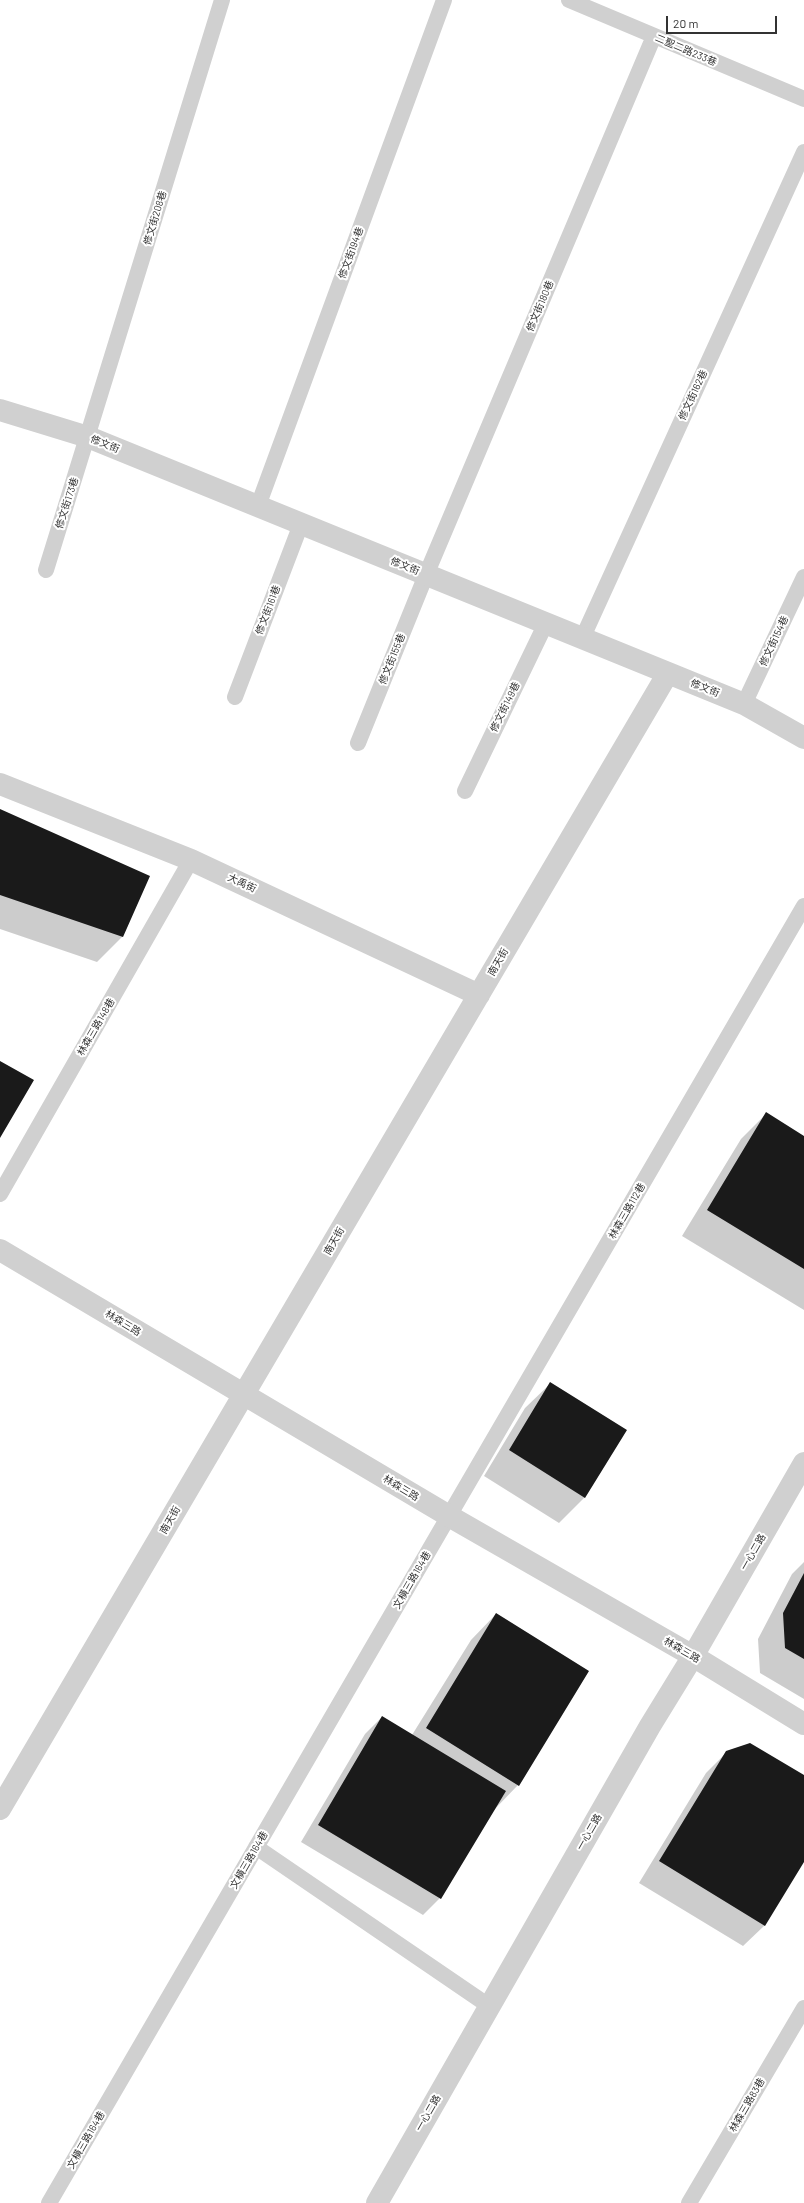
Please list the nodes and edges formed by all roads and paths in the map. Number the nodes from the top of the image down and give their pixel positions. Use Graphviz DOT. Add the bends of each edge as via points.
graph roads {
  1 [pos="222,0"];
  2 [pos="444,0"];
  3 [pos="568,0"];
  4 [pos="654,36"];
  5 [pos="804,99"];
  6 [pos="804,152"];
  7 [pos="0,410"];
  8 [pos="88,437"];
  9 [pos="258,506"];
  10 [pos="301,524"];
  11 [pos="46,570"];
  12 [pos="426,575"];
  13 [pos="804,578"];
  14 [pos="546,623"];
  15 [pos="582,638"];
  16 [pos="668,673"];
  17 [pos="235,697"];
  18 [pos="744,704"];
  19 [pos="804,738"];
  20 [pos="358,743"];
  21 [pos="0,784"];
  22 [pos="465,791"];
  23 [pos="191,860"];
  24 [pos="804,906"];
  25 [pos="478,995"];
  26 [pos="0,1194"];
  27 [pos="0,1250"];
  28 [pos="244,1394"];
  29 [pos="804,1463"];
  30 [pos="449,1516"];
  31 [pos="693,1656"];
  32 [pos="804,1724"];
  33 [pos="0,1809"];
  34 [pos="256,1847"];
  35 [pos="489,2006"];
  36 [pos="804,2008"];
  37 [pos="49,2203"];
  38 [pos="377,2203"];
  39 [pos="690,2203"];
  1 -- 8 [label="lane, 修文街208巷"];
  2 -- 9 [label="lane, 修文街194巷"];
  3 -- 4 [label="lane, 二聖二路233巷"];
  4 -- 5 [label="lane, 二聖二路233巷"];
  4 -- 12 [label="lane, 修文街180巷"];
  6 -- 15 [label="lane, 修文街162巷"];
  7 -- 8 [label="street, 修文街"];
  8 -- 9 [label="street, 修文街"];
  8 -- 11 [label="lane, 修文街173巷"];
  9 -- 10 [label="street, 修文街"];
  10 -- 12 [label="street, 修文街"];
  10 -- 17 [label="lane, 修文街161巷"];
  12 -- 14 [label="street, 修文街"];
  12 -- 20 [label="lane, 修文街155巷"];
  13 -- 18 [label="lane, 修文街154巷"];
  14 -- 15 [label="street, 修文街"];
  14 -- 22 [label="lane, 修文街149巷"];
  15 -- 16 [label="street, 修文街"];
  16 -- 18 [label="street, 修文街"];
  16 -- 25 [label="street, 南天街"];
  18 -- 19 [label="street, 修文街"];
  21 -- 23 [label="street, 大禹街"];
  23 -- 25 [label="street, 大禹街"];
  23 -- 26 [label="lane, 林森三路148巷"];
  24 -- 30 [label="lane, 林森三路112巷"];
  25 -- 28 [label="street, 南天街"];
  27 -- 28 [label="street, 林森三路"];
  28 -- 30 [label="street, 林森三路"];
  28 -- 33 [label="street, 南天街"];
  29 -- 31 [label="street, 一心二路"];
  30 -- 31 [label="street, 林森三路"];
  30 -- 34 [label="lane, 文橫三路164巷"];
  31 -- 32 [label="street, 林森三路"];
  31 -- 35 [label="street, 一心二路"];
  34 -- 35 [label="lane"];
  34 -- 37 [label="lane, 文橫三路164巷"];
  35 -- 38 [label="street, 一心二路"];
  36 -- 39 [label="lane, 林森三路83巷"];
}
